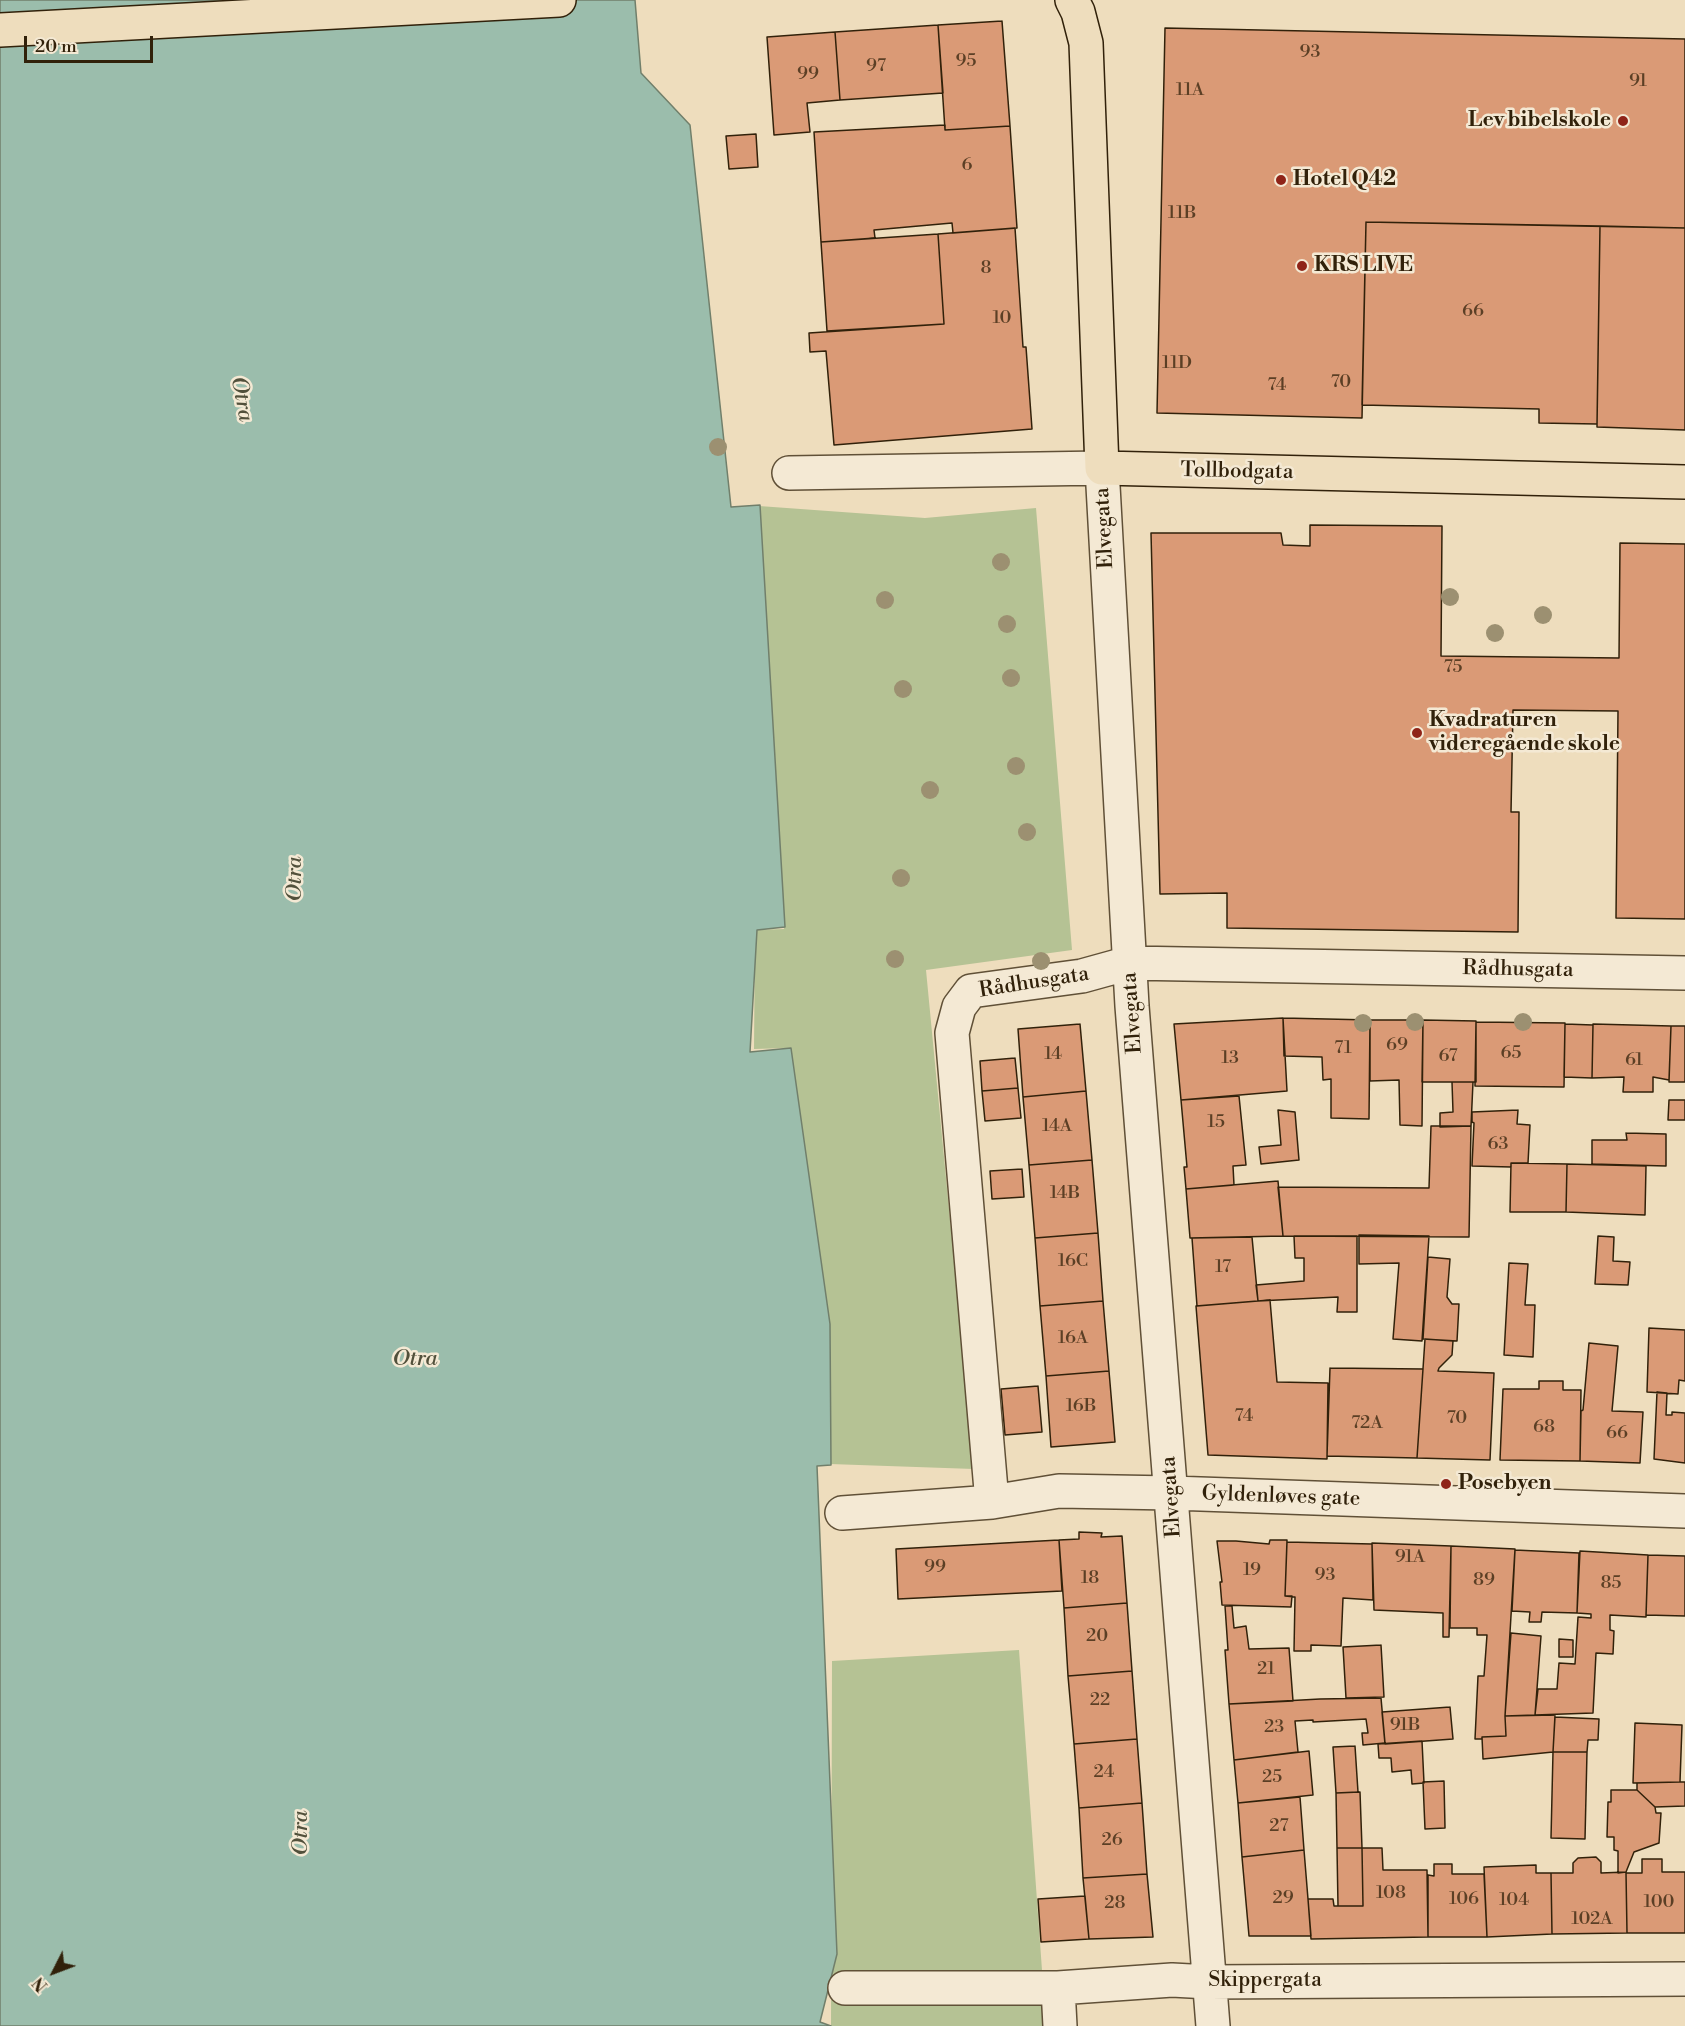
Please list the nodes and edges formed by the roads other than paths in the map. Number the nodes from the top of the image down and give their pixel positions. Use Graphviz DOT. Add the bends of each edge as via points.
graph roads {
  1 [pos="559,0"];
  2 [pos="1072,0"];
  3 [pos="0,30"];
  4 [pos="1102,468"];
  5 [pos="789,473"];
  6 [pos="1685,482"];
  7 [pos="1130,963"];
  8 [pos="1685,973"];
  9 [pos="1172,1493"];
  10 [pos="992,1502"];
  11 [pos="1685,1511"];
  12 [pos="842,1513"];
  13 [pos="1685,1979"];
  14 [pos="1209,1982"];
  15 [pos="845,1988"];
  16 [pos="1058,1988"];
  17 [pos="1060,2026"];
  18 [pos="1213,2026"];
  1 -- 3 [label="main road"];
  2 -- 4 [label="main road, Elvegata" via="1086,43"];
  4 -- 5 [label="street, Tollbodgata"];
  4 -- 6 [label="main road, Tollbodgata"];
  4 -- 7 [label="street, Elvegata"];
  7 -- 8 [label="street, Rådhusgata"];
  7 -- 9 [label="street, Elvegata"];
  7 -- 10 [label="street, Rådhusgata" via="1082,976 971,991 959,1007 952,1033"];
  9 -- 10 [label="street, Gyldenløves gate" via="1059,1491"];
  9 -- 11 [label="street, Gyldenløves gate"];
  9 -- 14 [label="street, Elvegata"];
  10 -- 12 [label="street, Gyldenløves gate"];
  13 -- 14 [label="street, Skippergata"];
  14 -- 16 [label="street, Skippergata" via="1172,1980"];
  14 -- 18 [label="street, Elvegata"];
  15 -- 16 [label="street, Skippergata"];
  16 -- 17 [label="street"];
}
